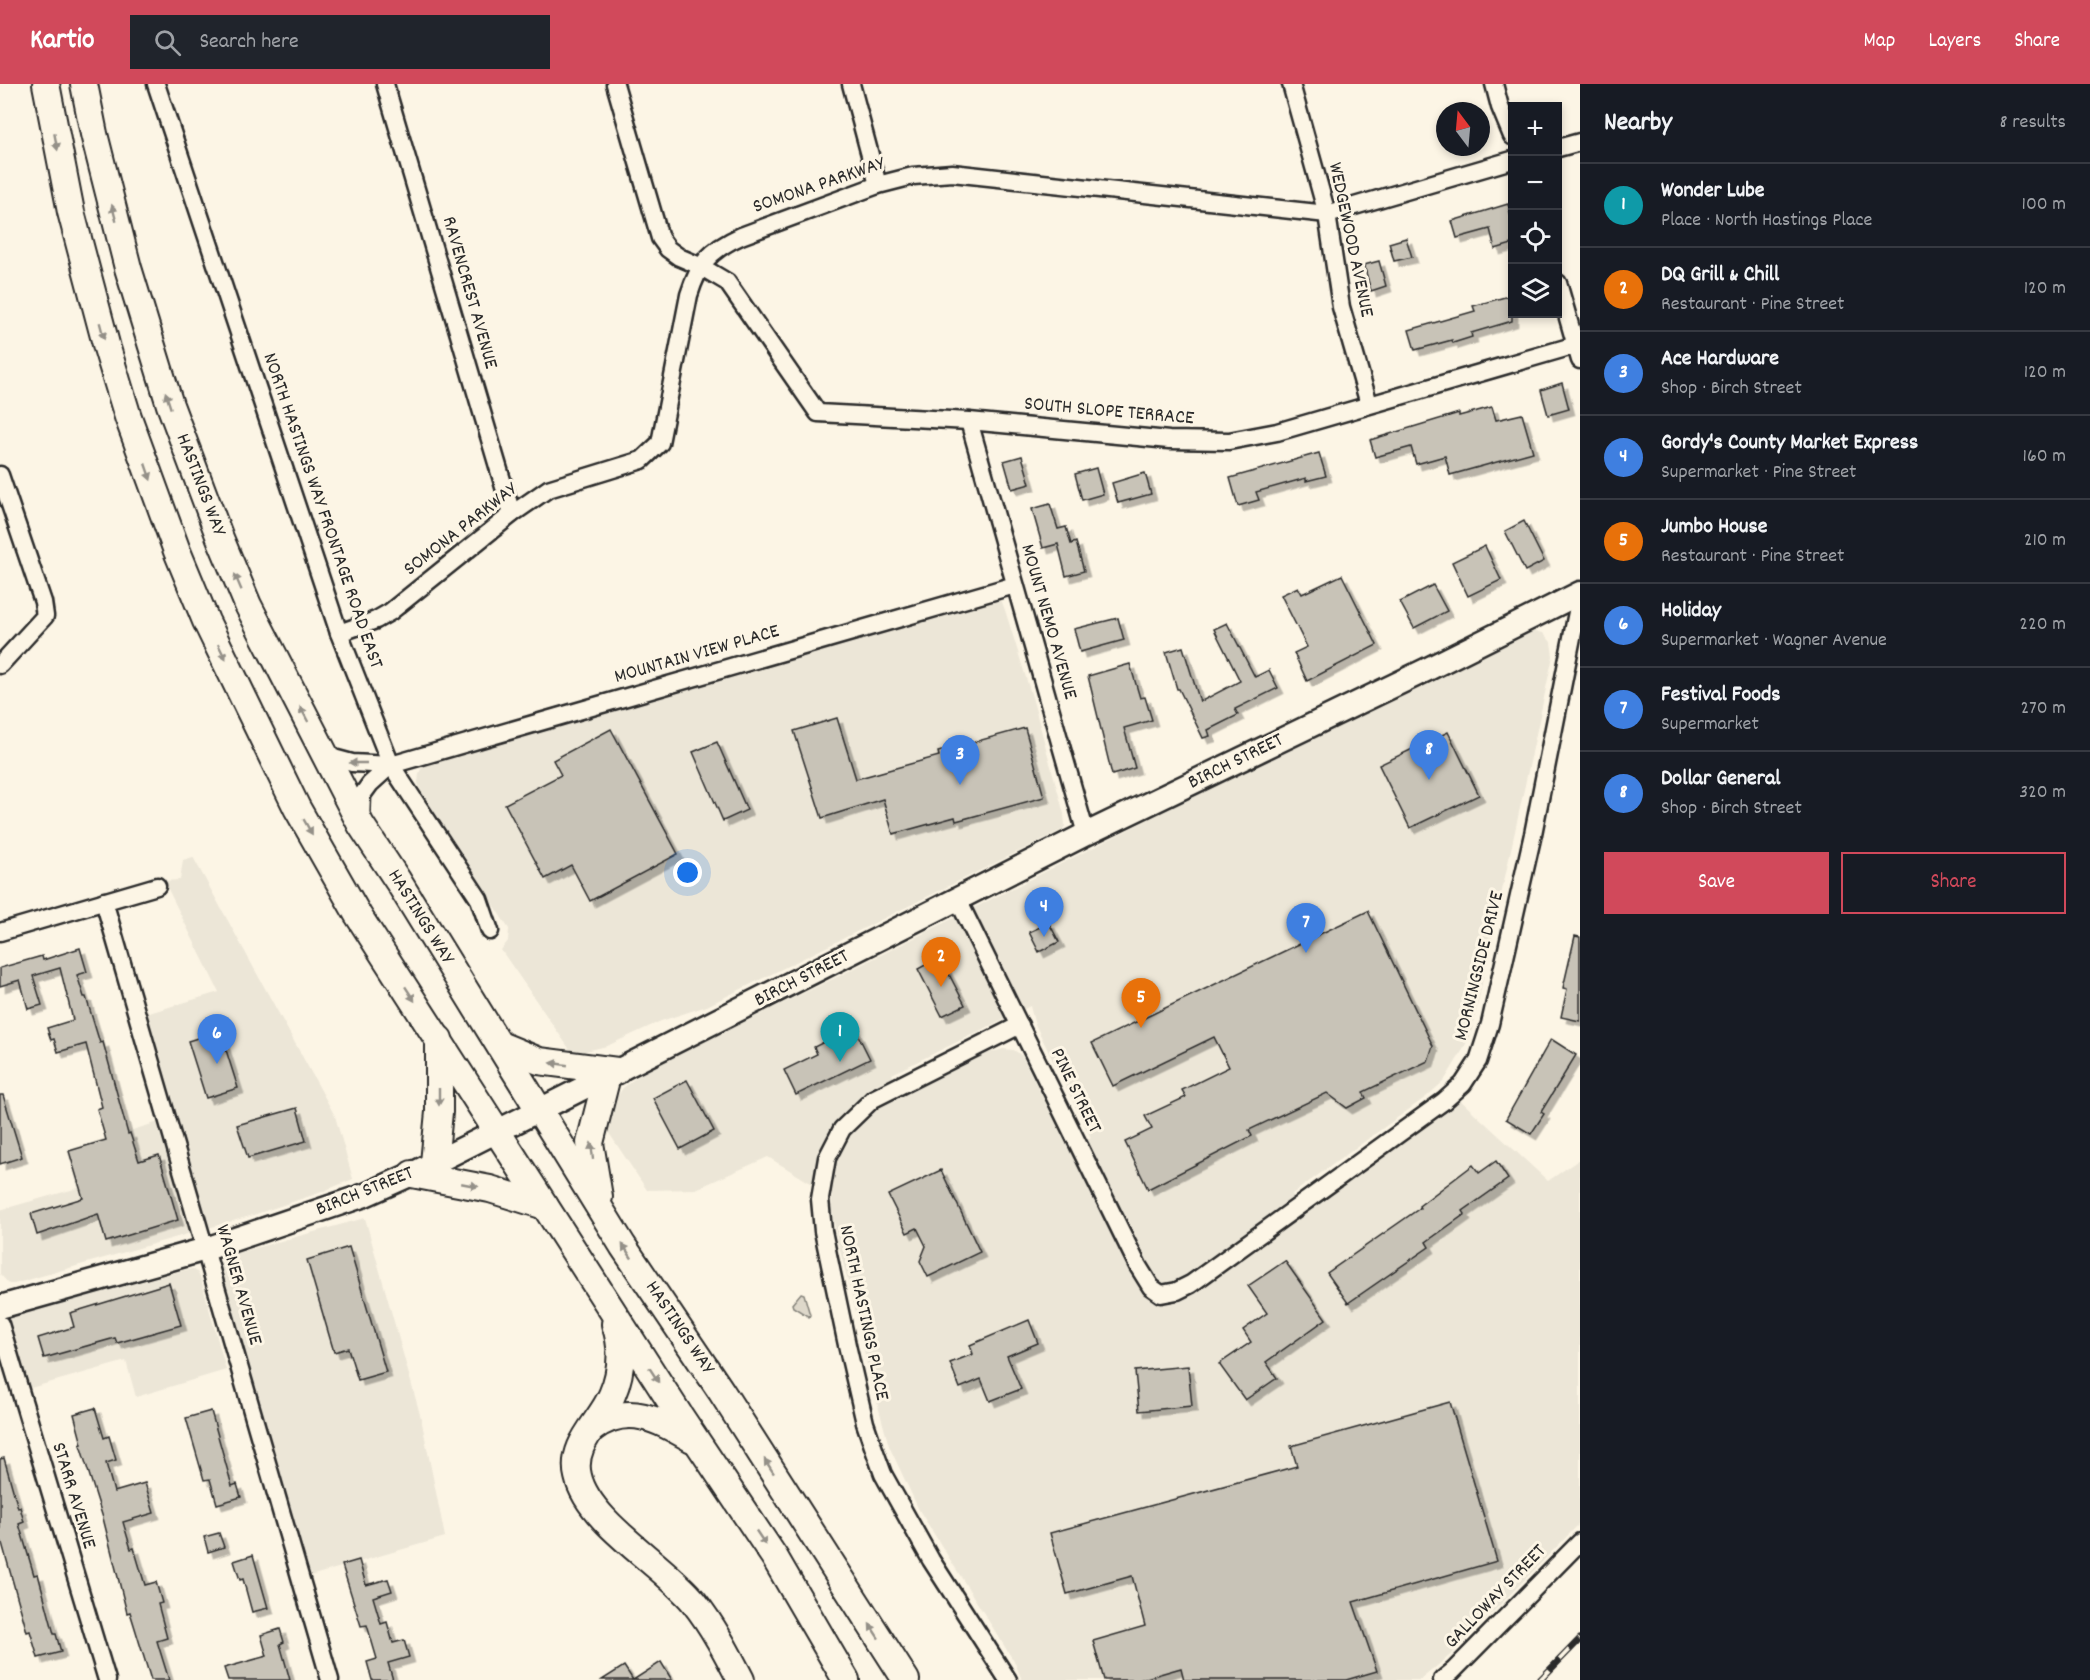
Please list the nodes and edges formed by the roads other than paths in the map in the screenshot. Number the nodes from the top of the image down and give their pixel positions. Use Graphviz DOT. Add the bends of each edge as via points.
graph roads {
  1 [pos="46,84"];
  2 [pos="84,84"];
  3 [pos="156,84"];
  4 [pos="385,84"];
  5 [pos="615,84"];
  6 [pos="851,84"];
  7 [pos="1291,84"];
  8 [pos="1494,84"];
  9 [pos="1508,124"];
  10 [pos="1580,142"];
  11 [pos="1562,147"];
  12 [pos="1508,161"];
  13 [pos="878,185"];
  14 [pos="1327,214"];
  15 [pos="700,266"];
  16 [pos="1562,300"];
  17 [pos="1578,353"];
  18 [pos="1369,404"];
  19 [pos="969,421"];
  20 [pos="0,475"];
  21 [pos="512,514"];
  22 [pos="1015,585"];
  23 [pos="1580,595"];
  24 [pos="339,633"];
  25 [pos="0,665"];
  26 [pos="326,756"];
  27 [pos="391,765"];
  28 [pos="361,825"];
  29 [pos="1086,834"];
  30 [pos="157,886"];
  31 [pos="958,900"];
  32 [pos="104,901"];
  33 [pos="490,931"];
  34 [pos="0,932"];
  35 [pos="1020,1026"];
  36 [pos="439,1039"];
  37 [pos="500,1045"];
  38 [pos="612,1074"];
  39 [pos="539,1110"];
  40 [pos="498,1131"];
  41 [pos="423,1168"];
  42 [pos="545,1206"];
  43 [pos="601,1209"];
  44 [pos="206,1249"];
  45 [pos="1161,1294"];
  46 [pos="609,1305"];
  47 [pos="0,1307"];
  48 [pos="0,1324"];
  49 [pos="593,1428"];
  50 [pos="698,1443"];
  51 [pos="1580,1542"];
  52 [pos="107,1680"];
  53 [pos="330,1680"];
  54 [pos="741,1680"];
  55 [pos="846,1680"];
  56 [pos="906,1680"];
  57 [pos="1008,1680"];
  58 [pos="1442,1680"];
  1 -- 36 [label="main road, one-way" via="71,212 107,348 135,437 206,621 297,808 358,915"];
  26 -- 2 [label="main road, HASTINGS WAY, one-way" via="248,605 170,405 125,257"];
  3 -- 24 [label="street, NORTH HASTINGS WAY FRONTAGE ROAD EAST"];
  4 -- 21 [label="street, RAVENCREST AVENUE"];
  5 -- 15 [label="street" via="660,238 679,257"];
  6 -- 13 [label="street"];
  7 -- 14 [label="street, WEDGEWOOD AVENUE"];
  8 -- 9 [label="street"];
  10 -- 11 [label="street"];
  12 -- 14 [label="street, SOMONA PARKWAY"];
  13 -- 14 [label="street, SOMONA PARKWAY" via="913,176 952,173"];
  13 -- 15 [label="street, SOMONA PARKWAY" via="741,236 712,253"];
  14 -- 18 [label="street, WEDGEWOOD AVENUE" via="1341,307"];
  15 -- 19 [label="street, SOUTH SLOPE TERRACE" via="727,282 738,295 818,413"];
  15 -- 21 [label="street, SOMONA PARKWAY" via="689,295 660,442 642,460 548,489"];
  16 -- 17 [label="street"];
  17 -- 18 [label="street, SOUTH SLOPE TERRACE"];
  18 -- 19 [label="street, SOUTH SLOPE TERRACE" via="1277,432 1229,441 1169,440"];
  19 -- 22 [label="street, MOUNT NEMO AVENUE"];
  20 -- 25 [label="street" via="45,616"];
  21 -- 24 [label="street, SOMONA PARKWAY" via="390,612"];
  22 -- 27 [label="street, MOUNTAIN VIEW PLACE"];
  22 -- 29 [label="street, MOUNT NEMO AVENUE"];
  23 -- 29 [label="main road, BIRCH STREET"];
  23 -- 45 [label="street, MORNINGSIDE DRIVE" via="1533,834 1478,1061 1463,1084 1444,1101 1191,1284"];
  24 -- 27 [label="street, NORTH HASTINGS WAY FRONTAGE ROAD EAST"];
  27 -- 26 [label="street, MOUNTAIN VIEW PLACE, one-way" via="352,763"];
  26 -- 28 [label="main road, HASTINGS WAY"];
  27 -- 28 [label="street, MOUNTAIN VIEW PLACE" via="362,795"];
  27 -- 33 [label="street, NORTH HASTINGS WAY FRONTAGE ROAD EAST" via="479,899"];
  28 -- 37 [label="main road, HASTINGS WAY"];
  29 -- 31 [label="main road, BIRCH STREET"];
  30 -- 32 [label="street"];
  31 -- 35 [label="street, PINE STREET"];
  31 -- 38 [label="main road, BIRCH STREET"];
  32 -- 34 [label="street"];
  32 -- 44 [label="street, WAGNER AVENUE"];
  35 -- 45 [label="street, PINE STREET" via="1138,1266 1151,1287"];
  35 -- 57 [label="street, NORTH HASTINGS PLACE" via="873,1099 842,1129 827,1158 820,1199 847,1345 874,1452 931,1560"];
  36 -- 40 [label="main road"];
  36 -- 41 [label="main road, one-way" via="439,1112"];
  38 -- 37 [label="main road, one-way" via="539,1061"];
  37 -- 39 [label="main road, HASTINGS WAY"];
  38 -- 39 [label="main road, BIRCH STREET"];
  43 -- 38 [label="main road, one-way" via="590,1143"];
  39 -- 40 [label="main road, BIRCH STREET"];
  39 -- 43 [label="main road, HASTINGS WAY"];
  40 -- 41 [label="main road, BIRCH STREET"];
  40 -- 42 [label="main road"];
  41 -- 42 [label="main road, one-way"];
  41 -- 44 [label="main road, BIRCH STREET" via="332,1208"];
  42 -- 46 [label="main road"];
  56 -- 43 [label="main road, HASTINGS WAY, one-way"];
  44 -- 47 [label="main road, BIRCH STREET"];
  44 -- 53 [label="street, WAGNER AVENUE"];
  46 -- 49 [label="main road" via="622,1350 612,1397"];
  46 -- 50 [label="main road, one-way"];
  48 -- 52 [label="street, STARR AVENUE"];
  49 -- 50 [label="main road" via="605,1419 642,1417 660,1421"];
  49 -- 54 [label="main road" via="579,1450 576,1464 591,1505 694,1602"];
  50 -- 55 [label="main road, one-way" via="775,1558"];
  51 -- 58 [label="street, GALLOWAY STREET"];
}
